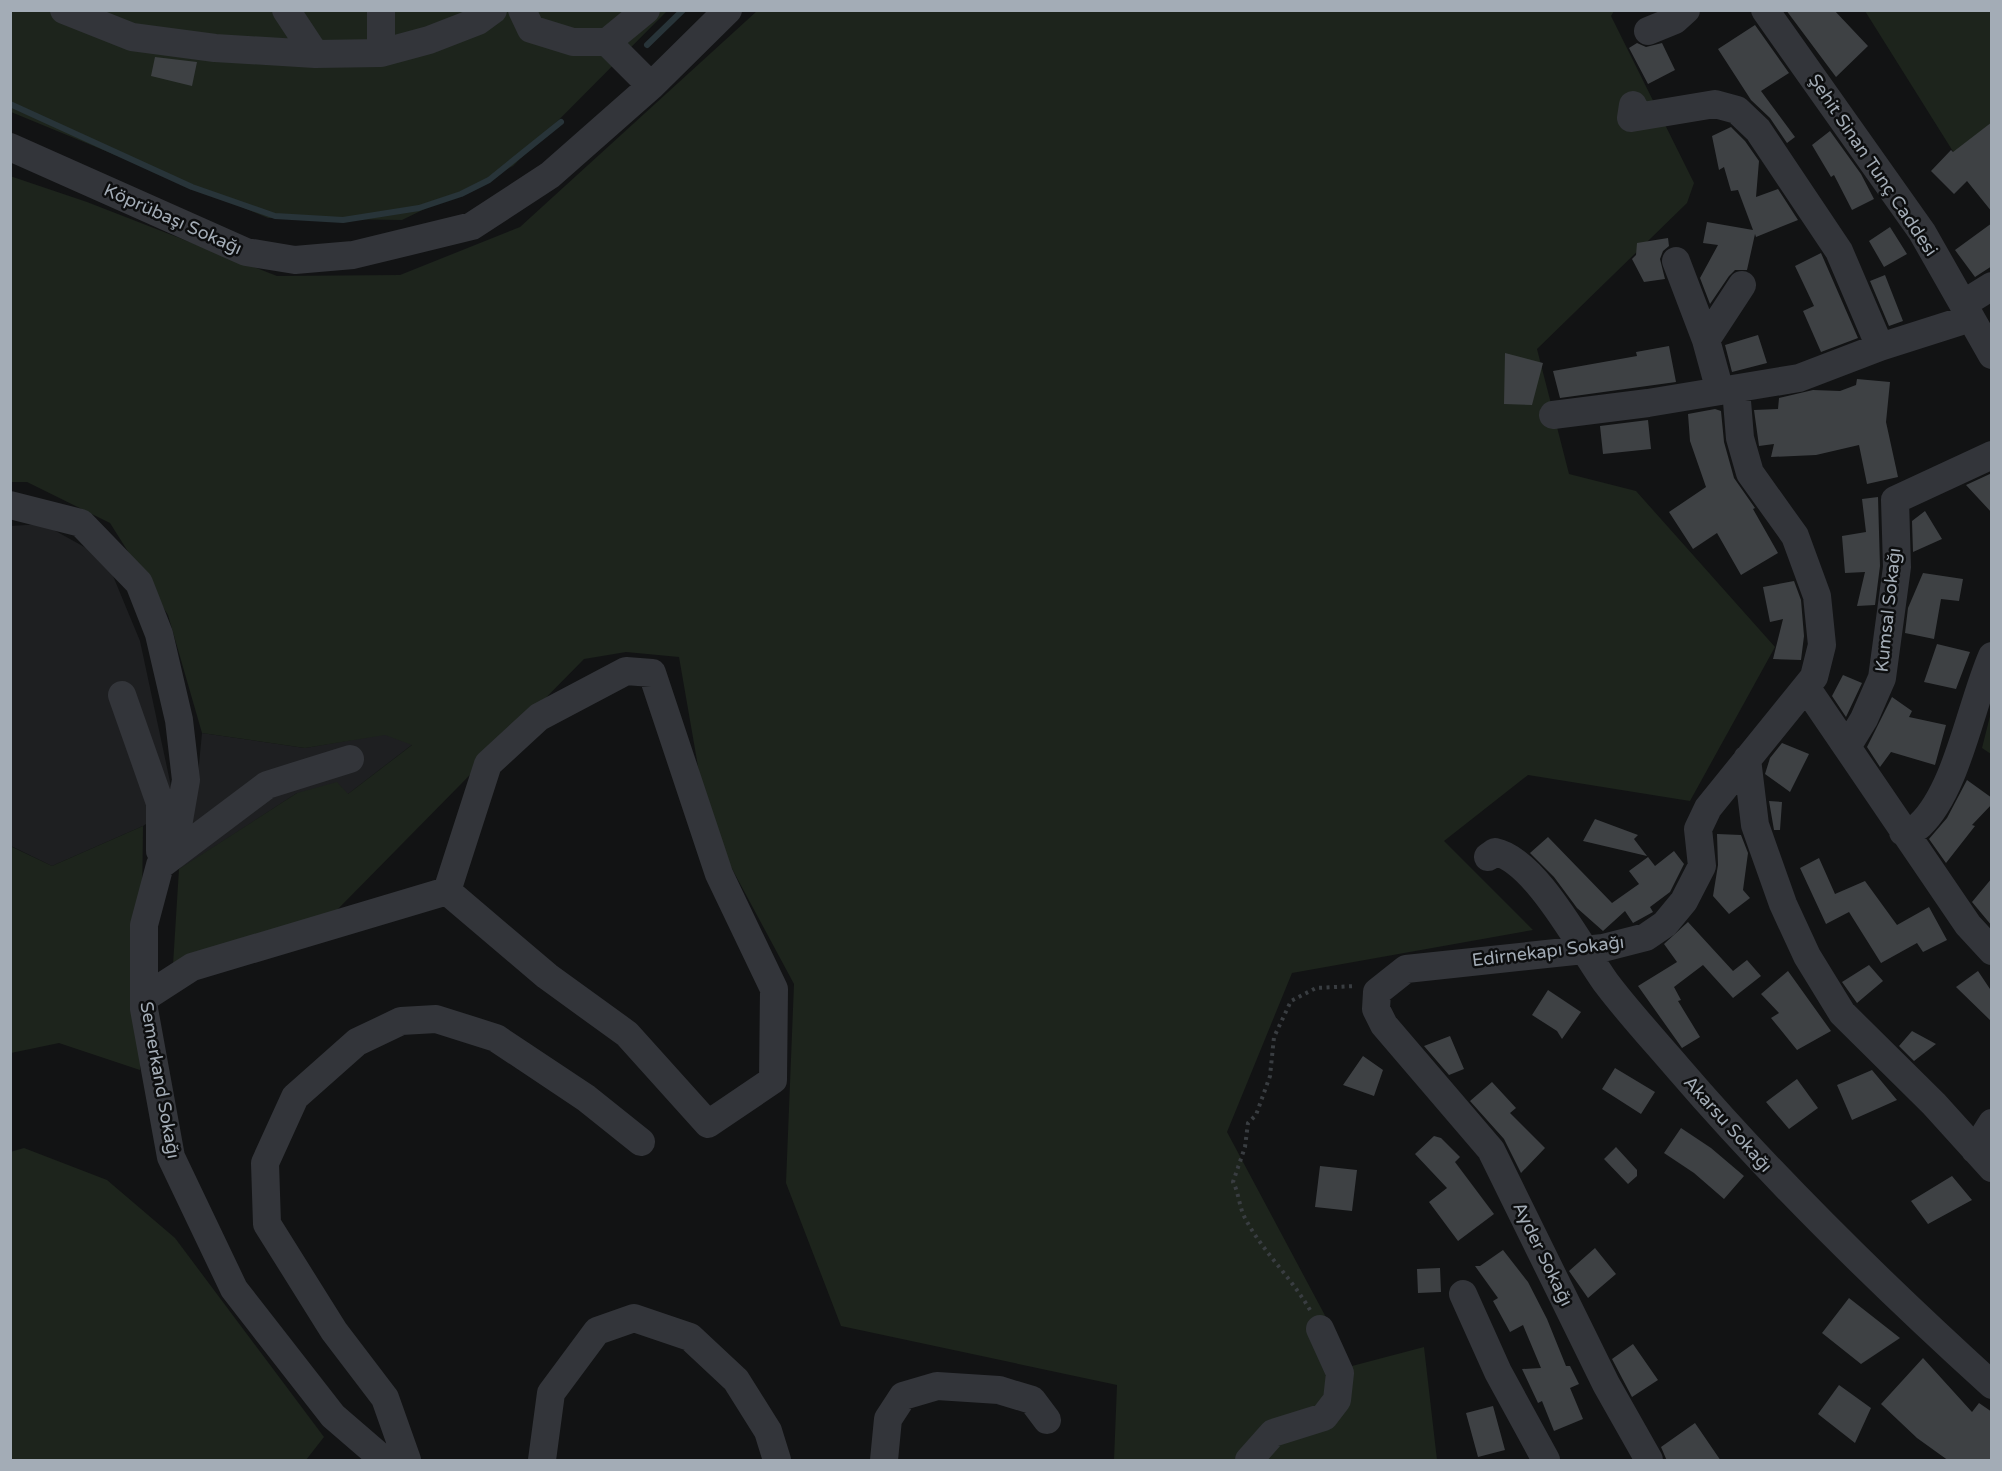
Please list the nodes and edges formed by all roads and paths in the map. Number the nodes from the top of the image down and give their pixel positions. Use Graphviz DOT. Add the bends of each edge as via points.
graph roads {
  1 [pos="64,10"];
  2 [pos="286,10"];
  3 [pos="381,10"];
  4 [pos="493,10"];
  5 [pos="522,10"];
  6 [pos="646,10"];
  7 [pos="728,10"];
  8 [pos="1686,10"];
  9 [pos="1765,10"];
  10 [pos="1648,31"];
  11 [pos="607,42"];
  12 [pos="381,53"];
  13 [pos="315,54"];
  14 [pos="651,86"];
  15 [pos="1633,105"];
  16 [pos="10,147"];
  17 [pos="1676,261"];
  18 [pos="1742,285"];
  19 [pos="1992,286"];
  20 [pos="1967,311"];
  21 [pos="1706,340"];
  22 [pos="1880,347"];
  23 [pos="1992,355"];
  24 [pos="1728,390"];
  25 [pos="1553,415"];
  26 [pos="1992,455"];
  27 [pos="10,505"];
  28 [pos="1992,656"];
  29 [pos="1806,687"];
  30 [pos="122,695"];
  31 [pos="1847,747"];
  32 [pos="350,759"];
  33 [pos="1747,759"];
  34 [pos="1903,832"];
  35 [pos="1488,857"];
  36 [pos="160,865"];
  37 [pos="447,891"];
  38 [pos="1584,949"];
  39 [pos="1992,951"];
  40 [pos="1377,992"];
  41 [pos="144,998"];
  42 [pos="1992,1123"];
  43 [pos="642,1142"];
  44 [pos="1983,1159"];
  45 [pos="1463,1294"];
  46 [pos="1320,1329"];
  47 [pos="1992,1385"];
  48 [pos="1047,1420"];
  49 [pos="384,1461"];
  50 [pos="407,1461"];
  51 [pos="542,1461"];
  52 [pos="777,1461"];
  53 [pos="884,1461"];
  54 [pos="1249,1461"];
  55 [pos="1546,1461"];
  56 [pos="1649,1461"];
  1 -- 13 [label="street" via="132,37 215,48"];
  2 -- 13 [label="street"];
  3 -- 12 [label="street"];
  4 -- 12 [label="street" via="478,21 429,40"];
  5 -- 11 [label="street" via="531,29 573,42"];
  6 -- 11 [label="street"];
  7 -- 14 [label="street, Köprübaşı Sokağı"];
  8 -- 10 [label="street" via="1676,20"];
  9 -- 20 [label="street, Şehit Sinan Tunç Caddesi" via="1922,232"];
  11 -- 14 [label="street"];
  12 -- 13 [label="street"];
  14 -- 16 [label="street, Köprübaşı Sokağı" via="550,175 472,226 352,255 295,260 246,252"];
  15 -- 22 [label="street" via="1631,118 1715,104 1737,110 1758,130 1839,251"];
  17 -- 21 [label="street, Edirnekapı Sokağı"];
  18 -- 21 [label="street"];
  19 -- 20 [label="street"];
  20 -- 22 [label="street"];
  20 -- 23 [label="street, Şehit Sinan Tunç Caddesi"];
  21 -- 24 [label="street, Edirnekapı Sokağı"];
  22 -- 24 [label="street" via="1798,378"];
  24 -- 25 [label="street"];
  24 -- 29 [label="street, Edirnekapı Sokağı" via="1750,473 1795,536 1817,596 1822,645 1814,677"];
  26 -- 31 [label="street, Kumsal Sokağı" via="1895,500 1897,567 1882,678"];
  27 -- 36 [label="street, Semerkand Sokağı" via="81,523 139,584 159,634 179,720 186,780 178,826"];
  28 -- 34 [label="street" via="1941,795 1919,826"];
  29 -- 31 [label="street"];
  29 -- 33 [label="street, Edirnekapı Sokağı"];
  30 -- 36 [label="street" via="160,803"];
  31 -- 34 [label="street"];
  32 -- 36 [label="street" via="267,785"];
  33 -- 38 [label="street, Edirnekapı Sokağı" via="1708,808 1698,829 1702,866 1684,901 1665,924 1646,937"];
  33 -- 44 [label="street" via="1755,825 1783,904 1807,956 1842,1013"];
  34 -- 39 [label="street" via="1968,925"];
  35 -- 38 [label="street, Akarsu Sokağı" via="1495,852 1506,854 1523,867"];
  36 -- 41 [label="street, Semerkand Sokağı" via="144,925"];
  37 -- 37 [label="street" via="488,764 539,717 626,671 652,673 718,874 774,989 772,1080 708,1124 627,1034 547,976"];
  37 -- 41 [label="street" via="192,967"];
  38 -- 40 [label="street, Edirnekapı Sokağı" via="1406,969"];
  38 -- 47 [label="street, Akarsu Sokağı" via="1607,984 1742,1142"];
  40 -- 46 [label="path" via="1359,986 1316,988 1291,1001 1274,1037 1270,1076 1256,1116 1248,1123 1245,1147 1233,1182 1243,1215 1296,1286"];
  40 -- 56 [label="street, Ayder Sokağı" via="1376,1009 1384,1025 1491,1150 1606,1384"];
  41 -- 49 [label="street, Semerkand Sokağı" via="171,1157 234,1289 333,1416"];
  42 -- 44 [label="street"];
  43 -- 50 [label="street" via="586,1098 496,1038 436,1019 401,1021 357,1042 295,1097 265,1163 267,1224 334,1331 385,1398"];
  45 -- 55 [label="street" via="1498,1372"];
  46 -- 54 [label="street" via="1340,1373 1337,1400 1324,1417 1273,1433"];
  48 -- 53 [label="street" via="1032,1400 999,1390 937,1386 903,1396 888,1419"];
  51 -- 52 [label="street" via="551,1393 597,1331 634,1318 690,1337 736,1380 768,1431"];
}
